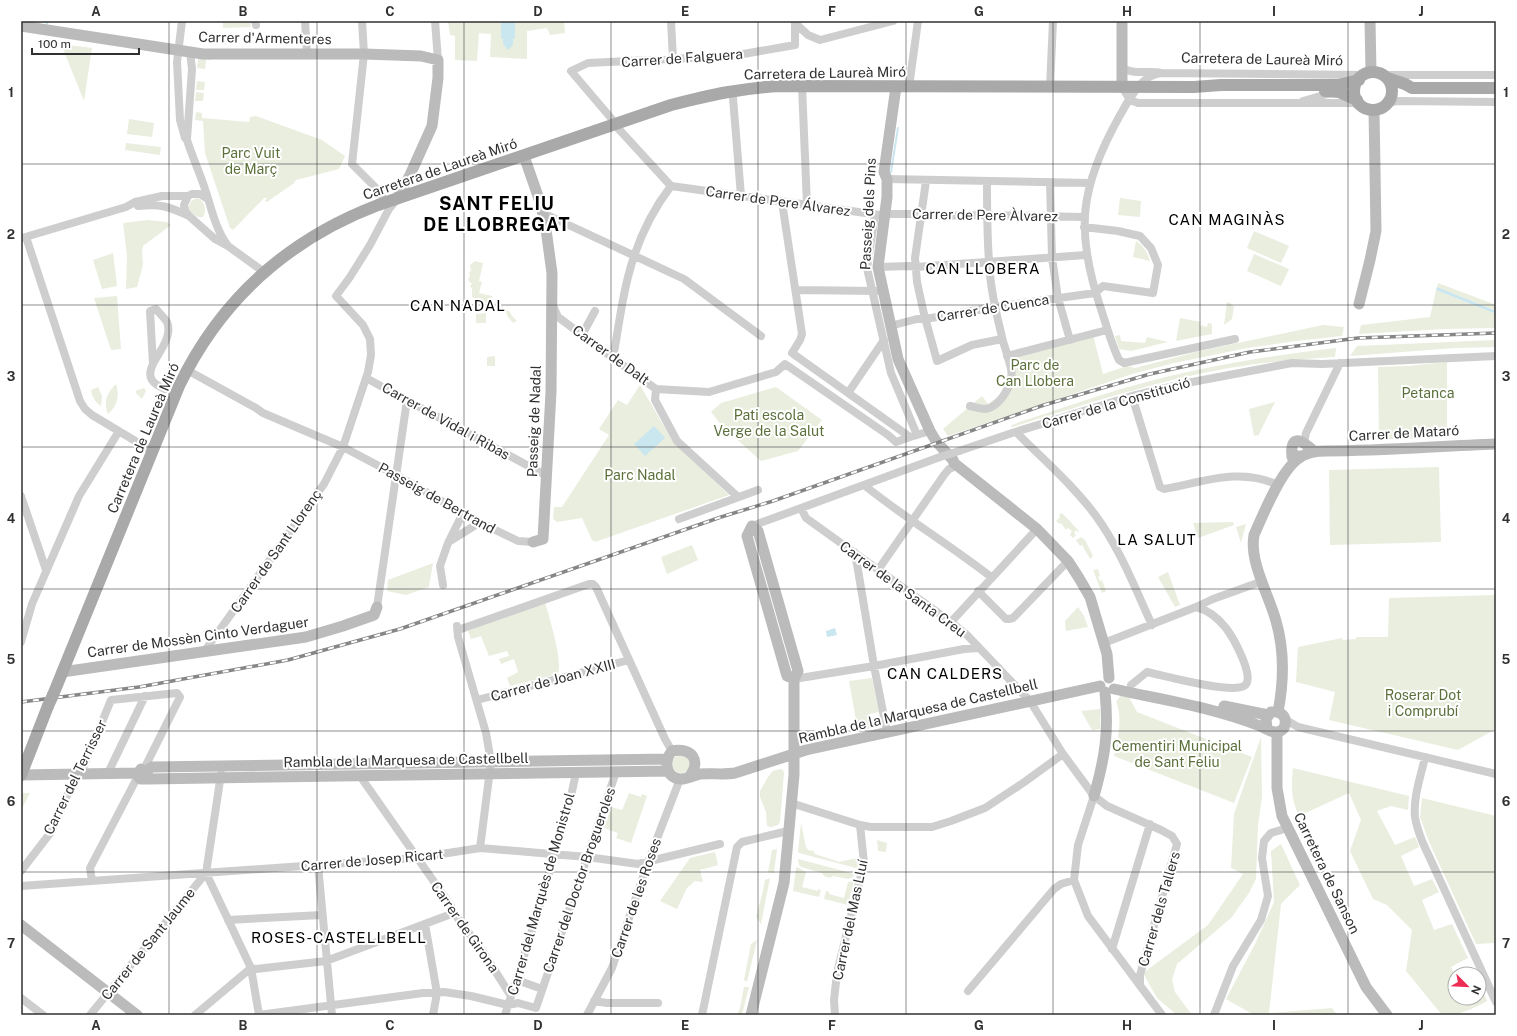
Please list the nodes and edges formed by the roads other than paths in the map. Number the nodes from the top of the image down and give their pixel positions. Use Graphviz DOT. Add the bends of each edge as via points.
graph roads {
  1 [pos="182,21"];
  2 [pos="305,21"];
  3 [pos="362,21"];
  4 [pos="435,21"];
  5 [pos="671,21"];
  6 [pos="893,21"];
  7 [pos="918,21"];
  8 [pos="1053,21"];
  9 [pos="1122,21"];
  10 [pos="1370,21"];
  11 [pos="795,22"];
  12 [pos="37,25"];
  13 [pos="21,26"];
  14 [pos="437,42"];
  15 [pos="185,51"];
  16 [pos="307,54"];
  17 [pos="364,54"];
  18 [pos="426,57"];
  19 [pos="438,60"];
  20 [pos="673,60"];
  21 [pos="1122,66"];
  22 [pos="1161,73"];
  23 [pos="1496,75"];
  24 [pos="1372,76"];
  25 [pos="802,86"];
  26 [pos="896,86"];
  27 [pos="909,87"];
  28 [pos="1050,87"];
  29 [pos="1122,87"];
  30 [pos="1138,87"];
  31 [pos="1194,87"];
  32 [pos="1412,88"];
  33 [pos="1496,88"];
  34 [pos="734,90"];
  35 [pos="1335,92"];
  36 [pos="1130,100"];
  37 [pos="1496,102"];
  38 [pos="1279,103"];
  39 [pos="1388,103"];
  40 [pos="1364,105"];
  41 [pos="617,128"];
  42 [pos="187,140"];
  43 [pos="524,156"];
  44 [pos="199,173"];
  45 [pos="887,179"];
  46 [pos="926,181"];
  47 [pos="987,182"];
  48 [pos="1050,182"];
  49 [pos="1090,183"];
  50 [pos="671,186"];
  51 [pos="190,195"];
  52 [pos="741,196"];
  53 [pos="178,197"];
  54 [pos="208,199"];
  55 [pos="391,201"];
  56 [pos="782,202"];
  57 [pos="807,205"];
  58 [pos="126,207"];
  59 [pos="172,208"];
  60 [pos="543,213"];
  61 [pos="882,215"];
  62 [pos="987,215"];
  63 [pos="189,216"];
  64 [pos="213,216"];
  65 [pos="920,216"];
  66 [pos="1050,216"];
  67 [pos="1084,217"];
  68 [pos="199,225"];
  69 [pos="1084,227"];
  70 [pos="23,238"];
  71 [pos="228,246"];
  72 [pos="1086,255"];
  73 [pos="634,256"];
  74 [pos="1052,258"];
  75 [pos="989,262"];
  76 [pos="878,267"];
  77 [pos="916,267"];
  78 [pos="264,272"];
  79 [pos="796,290"];
  80 [pos="877,291"];
  81 [pos="1096,293"];
  82 [pos="1058,298"];
  83 [pos="1359,304"];
  84 [pos="553,305"];
  85 [pos="995,307"];
  86 [pos="595,311"];
  87 [pos="925,319"];
  88 [pos="890,326"];
  89 [pos="1107,330"];
  90 [pos="582,335"];
  91 [pos="761,336"];
  92 [pos="1002,339"];
  93 [pos="1235,339"];
  94 [pos="884,340"];
  95 [pos="1070,340"];
  96 [pos="1007,356"];
  97 [pos="1496,356"];
  98 [pos="613,358"];
  99 [pos="1340,363"];
  100 [pos="153,364"];
  101 [pos="186,370"];
  102 [pos="366,378"];
  103 [pos="656,388"];
  104 [pos="169,391"];
  105 [pos="848,393"];
  106 [pos="1132,396"];
  107 [pos="407,400"];
  108 [pos="970,406"];
  109 [pos="119,431"];
  110 [pos="930,431"];
  111 [pos="1016,432"];
  112 [pos="913,436"];
  113 [pos="1496,444"];
  114 [pos="1308,446"];
  115 [pos="343,447"];
  116 [pos="152,451"];
  117 [pos="1298,455"];
  118 [pos="956,466"];
  119 [pos="396,475"];
  120 [pos="547,476"];
  121 [pos="1278,484"];
  122 [pos="864,485"];
  123 [pos="758,490"];
  124 [pos="21,496"];
  125 [pos="738,498"];
  126 [pos="801,508"];
  127 [pos="463,513"];
  128 [pos="678,519"];
  129 [pos="913,520"];
  130 [pos="477,521"];
  131 [pos="752,526"];
  132 [pos="1037,529"];
  133 [pos="538,540"];
  134 [pos="448,543"];
  135 [pos="854,552"];
  136 [pos="1068,561"];
  137 [pos="46,570"];
  138 [pos="878,570"];
  139 [pos="991,578"];
  140 [pos="1263,581"];
  141 [pos="443,584"];
  142 [pos="978,591"];
  143 [pos="377,607"];
  144 [pos="1196,607"];
  145 [pos="951,622"];
  146 [pos="1152,625"];
  147 [pos="967,635"];
  148 [pos="21,642"];
  149 [pos="1104,643"];
  150 [pos="966,648"];
  151 [pos="979,648"];
  152 [pos="204,652"];
  153 [pos="629,660"];
  154 [pos="874,666"];
  155 [pos="62,672"];
  156 [pos="794,679"];
  157 [pos="1108,685"];
  158 [pos="1131,685"];
  159 [pos="145,696"];
  160 [pos="477,700"];
  161 [pos="1030,701"];
  162 [pos="1277,723"];
  163 [pos="887,732"];
  164 [pos="794,754"];
  165 [pos="1063,754"];
  166 [pos="670,755"];
  167 [pos="1425,757"];
  168 [pos="695,761"];
  169 [pos="491,762"];
  170 [pos="222,766"];
  171 [pos="743,769"];
  172 [pos="668,771"];
  173 [pos="616,772"];
  174 [pos="108,773"];
  175 [pos="576,773"];
  176 [pos="78,774"];
  177 [pos="142,774"];
  178 [pos="490,774"];
  179 [pos="1496,774"];
  180 [pos="21,775"];
  181 [pos="360,776"];
  182 [pos="221,778"];
  183 [pos="685,778"];
  184 [pos="1091,793"];
  185 [pos="791,803"];
  186 [pos="1150,824"];
  187 [pos="860,825"];
  188 [pos="1288,828"];
  189 [pos="788,831"];
  190 [pos="720,844"];
  191 [pos="480,848"];
  192 [pos="554,854"];
  193 [pos="587,857"];
  194 [pos="416,858"];
  195 [pos="648,862"];
  196 [pos="318,865"];
  197 [pos="21,871"];
  198 [pos="206,873"];
  199 [pos="1074,880"];
  200 [pos="92,881"];
  201 [pos="21,886"];
  202 [pos="454,913"];
  203 [pos="322,915"];
  204 [pos="228,920"];
  205 [pos="425,924"];
  206 [pos="21,925"];
  207 [pos="21,933"];
  208 [pos="1112,949"];
  209 [pos="326,961"];
  210 [pos="251,968"];
  211 [pos="517,980"];
  212 [pos="1140,984"];
  213 [pos="542,989"];
  214 [pos="968,991"];
  215 [pos="437,993"];
  216 [pos="106,995"];
  217 [pos="511,996"];
  218 [pos="21,998"];
  219 [pos="594,1001"];
  220 [pos="1496,1002"];
  221 [pos="658,1003"];
  222 [pos="508,1005"];
  223 [pos="331,1006"];
  224 [pos="43,1015"];
  225 [pos="90,1015"];
  226 [pos="126,1015"];
  227 [pos="137,1015"];
  228 [pos="195,1015"];
  229 [pos="259,1015"];
  230 [pos="332,1015"];
  231 [pos="433,1015"];
  232 [pos="506,1015"];
  233 [pos="586,1015"];
  234 [pos="702,1015"];
  235 [pos="751,1015"];
  236 [pos="835,1015"];
  237 [pos="1162,1015"];
  238 [pos="1214,1015"];
  239 [pos="1387,1015"];
  1 -- 15 [label="street"];
  2 -- 16 [label="street"];
  3 -- 17 [label="street"];
  4 -- 14 [label="street"];
  5 -- 20 [label="street"];
  6 -- 11 [label="street" via="820,40 808,35"];
  7 -- 27 [label="street"];
  8 -- 28 [label="street"];
  9 -- 21 [label="street"];
  10 -- 24 [label="street"];
  11 -- 20 [label="street, Carrer de Falguera" via="795,45 732,56"];
  12 -- 13 [label="street, Carrer d'Armenteres"];
  12 -- 15 [label="street, Carrer d'Armenteres"];
  14 -- 18 [label="street"];
  14 -- 19 [label="street"];
  15 -- 16 [label="street, Carrer d'Armenteres" via="203,54"];
  15 -- 42 [label="street" via="192,69"];
  15 -- 42 [label="street" via="177,62 180,120"];
  16 -- 17 [label="street, Carrer d'Armenteres"];
  17 -- 18 [label="street, Carrer d'Armenteres"];
  17 -- 55 [label="street" via="352,164"];
  18 -- 19 [label="street, Carrer d'Armenteres"];
  19 -- 55 [label="street" via="432,126 410,175"];
  20 -- 41 [label="street, Carrer de Falguera" via="588,63 571,71"];
  21 -- 22 [label="street, Carretera de Laureà Miró" via="1130,72"];
  21 -- 29 [label="street"];
  22 -- 24 [label="street, Carretera de Laureà Miró"];
  22 -- 30 [label="street, Carretera de Laureà Miró" via="1145,79"];
  23 -- 24 [label="street, Carretera de Laureà Miró"];
  24 -- 31 [label="main road, Carretera de Laureà Miró" via="1338,85"];
  24 -- 32 [label="main road, Carretera de Laureà Miró"];
  24 -- 39 [label="main road" via="1392,87"];
  24 -- 40 [label="main road" via="1355,88"];
  25 -- 26 [label="main road, Carretera de Laureà Miró"];
  25 -- 34 [label="main road, Carretera de Laureà Miró"];
  25 -- 57 [label="street"];
  26 -- 27 [label="main road, Carretera de Laureà Miró"];
  26 -- 45 [label="street, Passeig dels Pins" via="884,172"];
  27 -- 28 [label="main road, Carretera de Laureà Miró"];
  28 -- 29 [label="main road, Carretera de Laureà Miró"];
  29 -- 30 [label="main road, Carretera de Laureà Miró"];
  29 -- 36 [label="street"];
  30 -- 31 [label="main road, Carretera de Laureà Miró"];
  30 -- 36 [label="street"];
  31 -- 35 [label="main road, Carretera de Laureà Miró" via="1221,90"];
  32 -- 33 [label="main road, Carretera de Laureà Miró"];
  32 -- 39 [label="main road, Carretera de Laureà Miró"];
  34 -- 41 [label="main road, Carretera de Laureà Miró" via="671,105"];
  34 -- 52 [label="street"];
  35 -- 38 [label="street" via="1309,100"];
  35 -- 40 [label="main road, Carretera de Laureà Miró" via="1345,94"];
  36 -- 38 [label="street" via="1138,103"];
  36 -- 49 [label="street" via="1104,146"];
  37 -- 39 [label="street"];
  38 -- 40 [label="street"];
  39 -- 40 [label="main road, Carretera de Laureà Miró"];
  40 -- 83 [label="street" via="1376,231"];
  41 -- 43 [label="main road, Carretera de Laureà Miró"];
  41 -- 50 [label="street"];
  42 -- 44 [label="street"];
  43 -- 55 [label="main road, Carretera de Laureà Miró"];
  43 -- 60 [label="street, Passeig de Nadal"];
  44 -- 51 [label="street" via="197,185"];
  44 -- 54 [label="street"];
  45 -- 46 [label="street"];
  45 -- 61 [label="street, Passeig dels Pins"];
  46 -- 47 [label="street"];
  46 -- 65 [label="street"];
  47 -- 48 [label="street"];
  47 -- 62 [label="street"];
  48 -- 49 [label="street"];
  48 -- 66 [label="street"];
  49 -- 67 [label="street"];
  50 -- 52 [label="street, Carrer de Pere Álvarez"];
  50 -- 73 [label="street" via="649,223"];
  51 -- 53 [label="street"];
  51 -- 54 [label="street" via="200,194"];
  51 -- 63 [label="street" via="184,205"];
  52 -- 56 [label="street, Carrer de Pere Álvarez"];
  53 -- 58 [label="street" via="162,196"];
  53 -- 59 [label="street"];
  54 -- 64 [label="street"];
  55 -- 78 [label="main road, Carretera de Laureà Miró" via="337,222"];
  55 -- 102 [label="street, Carrer de Sant Llorenç" via="370,245 336,296 363,325 370,339 372,355"];
  56 -- 57 [label="street, Carrer de Pere Álvarez"];
  56 -- 79 [label="street"];
  57 -- 61 [label="street, Carrer de Pere Álvarez"];
  58 -- 59 [label="street" via="157,204"];
  58 -- 70 [label="street"];
  59 -- 63 [label="street"];
  60 -- 73 [label="street"];
  60 -- 84 [label="street, Passeig de Nadal" via="552,273"];
  61 -- 65 [label="street, Carrer de Pere Àlvarez"];
  61 -- 76 [label="street, Passeig dels Pins"];
  61 -- 80 [label="street, Passeig dels Pins" via="868,268"];
  62 -- 65 [label="street, Carrer de Pere Àlvarez"];
  62 -- 66 [label="street, Carrer de Pere Àlvarez"];
  62 -- 75 [label="street"];
  63 -- 68 [label="street"];
  64 -- 68 [label="street" via="208,223"];
  64 -- 71 [label="street"];
  65 -- 77 [label="street"];
  66 -- 67 [label="street, Carrer de Pere Àlvarez"];
  66 -- 74 [label="street"];
  67 -- 69 [label="street"];
  68 -- 71 [label="street"];
  69 -- 72 [label="street"];
  69 -- 81 [label="street, Carrer de Cuenca" via="1140,236 1151,248 1158,265 1153,293 1103,286"];
  70 -- 109 [label="street" via="80,401 92,416"];
  71 -- 78 [label="street"];
  72 -- 74 [label="street"];
  72 -- 81 [label="street"];
  73 -- 91 [label="street" via="684,279"];
  73 -- 98 [label="street" via="627,278"];
  74 -- 75 [label="street"];
  74 -- 82 [label="street"];
  75 -- 77 [label="street"];
  75 -- 85 [label="street"];
  76 -- 77 [label="street"];
  76 -- 80 [label="street, Passeig dels Pins"];
  77 -- 87 [label="street"];
  78 -- 101 [label="main road, Carretera de Laureà Miró" via="230,306"];
  79 -- 80 [label="street"];
  79 -- 105 [label="street" via="802,334 792,353"];
  80 -- 88 [label="street, Passeig dels Pins"];
  80 -- 94 [label="street, Passeig dels Pins"];
  81 -- 82 [label="street, Carrer de Cuenca"];
  81 -- 89 [label="street"];
  82 -- 85 [label="street, Carrer de Cuenca"];
  82 -- 95 [label="street"];
  84 -- 90 [label="street, Carrer de Dalt" via="558,317"];
  84 -- 120 [label="street, Passeig de Nadal"];
  85 -- 87 [label="street, Carrer de Cuenca"];
  85 -- 92 [label="street"];
  86 -- 90 [label="street"];
  87 -- 88 [label="street, Carrer de Cuenca"];
  87 -- 92 [label="street" via="937,361 972,345"];
  88 -- 110 [label="street, Passeig dels Pins" via="898,358"];
  89 -- 93 [label="street" via="1119,360 1124,363"];
  89 -- 95 [label="street"];
  90 -- 98 [label="street, Carrer de Dalt"];
  92 -- 96 [label="street"];
  94 -- 105 [label="street"];
  94 -- 112 [label="street, Passeig dels Pins" via="891,373"];
  95 -- 96 [label="street"];
  96 -- 108 [label="street" via="1011,366 1011,379 998,402 985,409"];
  97 -- 99 [label="street, Carrer de la Constitució"];
  98 -- 103 [label="street, Carrer de Dalt"];
  99 -- 106 [label="street, Carrer de la Constitució" via="1292,363 1187,382"];
  99 -- 114 [label="street" via="1306,433"];
  100 -- 100 [label="street" via="166,340 168,330 167,322 156,309 150,311"];
  100 -- 104 [label="street" via="151,379 154,384"];
  101 -- 104 [label="main road, Carretera de Laureà Miró"];
  101 -- 115 [label="street, Passeig de Bertrand" via="263,414"];
  102 -- 107 [label="street, Carrer de Vidal i Ribas"];
  102 -- 115 [label="street, Carrer de Sant Llorenç"];
  103 -- 112 [label="street" via="709,392 769,375 785,364 896,442"];
  103 -- 125 [label="street, Carrer de Dalt" via="655,400 677,440"];
  104 -- 116 [label="main road, Carretera de Laureà Miró"];
  105 -- 112 [label="street"];
  106 -- 111 [label="street, Carrer de la Constitució"];
  106 -- 121 [label="street" via="1160,487 1164,489 1243,475"];
  107 -- 119 [label="street"];
  107 -- 120 [label="street, Carrer de Vidal i Ribas"];
  109 -- 116 [label="street"];
  109 -- 137 [label="street" via="79,496"];
  110 -- 112 [label="street"];
  110 -- 118 [label="street, Passeig dels Pins"];
  111 -- 122 [label="street, Carrer de la Constitució, bridge"];
  111 -- 146 [label="street" via="1078,494 1096,517 1115,546"];
  113 -- 114 [label="street, Carrer de Mataró" via="1374,451"];
  114 -- 117 [label="street, Carrer de Mataró"];
  114 -- 117 [label="street" via="1295,442 1292,448"];
  115 -- 119 [label="street, Passeig de Bertrand"];
  115 -- 152 [label="street, Carrer de Sant Llorenç" via="324,484"];
  116 -- 155 [label="main road, Carretera de Laureà Miró"];
  117 -- 121 [label="street, Carretera de Sanson"];
  118 -- 129 [label="street" via="949,468"];
  118 -- 132 [label="street, Passeig dels Pins"];
  119 -- 127 [label="street, Passeig de Bertrand"];
  119 -- 143 [label="street"];
  120 -- 133 [label="street, Passeig de Nadal"];
  121 -- 140 [label="street, Carretera de Sanson" via="1252,544"];
  122 -- 126 [label="street, Carrer de la Constitució"];
  122 -- 129 [label="street"];
  123 -- 125 [label="street"];
  124 -- 137 [label="street"];
  125 -- 128 [label="street"];
  126 -- 131 [label="street, Carrer de la Constitució"];
  126 -- 135 [label="street, Carrer de la Santa Creu" via="806,518"];
  127 -- 130 [label="street, Passeig de Bertrand"];
  127 -- 134 [label="street"];
  129 -- 138 [label="street"];
  129 -- 139 [label="street"];
  130 -- 133 [label="street, Passeig de Bertrand" via="518,542"];
  130 -- 134 [label="street" via="474,526"];
  131 -- 156 [label="street" via="747,536 787,676"];
  132 -- 136 [label="street, Passeig dels Pins"];
  132 -- 139 [label="street"];
  134 -- 141 [label="street" via="440,566"];
  135 -- 138 [label="street, Carrer de la Santa Creu"];
  135 -- 154 [label="street"];
  136 -- 142 [label="street" via="1009,621"];
  136 -- 149 [label="street, Passeig dels Pins" via="1090,597"];
  137 -- 148 [label="street" via="32,604"];
  138 -- 145 [label="street, Carrer de la Santa Creu"];
  139 -- 142 [label="street"];
  140 -- 144 [label="street"];
  140 -- 162 [label="street, Carretera de Sanson" via="1282,646 1284,670"];
  142 -- 145 [label="street"];
  143 -- 152 [label="street, Carrer de Mossèn Cinto Verdaguer" via="374,615 306,638"];
  144 -- 146 [label="street"];
  144 -- 158 [label="street" via="1210,612 1226,628 1249,673 1246,684 1233,689 1147,672"];
  145 -- 147 [label="street, Carrer de la Santa Creu"];
  146 -- 149 [label="street"];
  147 -- 150 [label="street"];
  147 -- 151 [label="street, Carrer de la Santa Creu"];
  149 -- 157 [label="street, Passeig dels Pins"];
  150 -- 151 [label="street"];
  150 -- 154 [label="street"];
  151 -- 161 [label="street, Carrer de la Santa Creu"];
  152 -- 155 [label="street, Carrer de Mossèn Cinto Verdaguer"];
  153 -- 160 [label="street, Carrer de Joan XXIII"];
  153 -- 160 [label="street" via="596,587 589,584 457,628"];
  153 -- 166 [label="street"];
  154 -- 156 [label="street"];
  154 -- 163 [label="street"];
  155 -- 180 [label="main road, Carretera de Laureà Miró"];
  156 -- 164 [label="street"];
  157 -- 158 [label="street, Rambla de la Marquesa de Castellbell"];
  157 -- 161 [label="street, Rambla de la Marquesa de Castellbell"];
  157 -- 162 [label="street, Rambla de la Marquesa de Castellbell" via="1230,715"];
  157 -- 184 [label="street, Passeig dels Pins" via="1104,756 1101,773"];
  158 -- 162 [label="street, Rambla de la Marquesa de Castellbell"];
  159 -- 174 [label="street"];
  159 -- 176 [label="street, Carrer del Terrisser" via="111,700 84,766"];
  159 -- 177 [label="street" via="172,692 180,696"];
  160 -- 169 [label="street"];
  161 -- 163 [label="street, Rambla de la Marquesa de Castellbell"];
  161 -- 165 [label="street, Carrer de la Santa Creu"];
  162 -- 167 [label="street, Rambla de la Marquesa de Castellbell"];
  162 -- 188 [label="street, Carretera de Sanson" via="1277,788 1282,816"];
  163 -- 164 [label="street, Rambla de la Marquesa de Castellbell"];
  164 -- 171 [label="street, Rambla de la Marquesa de Castellbell"];
  164 -- 185 [label="street"];
  165 -- 184 [label="street, Carrer de la Santa Creu"];
  165 -- 187 [label="street" via="985,808 950,821 932,827"];
  166 -- 168 [label="street" via="683,750 693,756"];
  166 -- 169 [label="street, Rambla de la Marquesa de Castellbell"];
  166 -- 172 [label="street" via="666,762"];
  167 -- 179 [label="street, Rambla de la Marquesa de Castellbell"];
  167 -- 220 [label="street" via="1416,804 1417,826"];
  168 -- 171 [label="street, Rambla de la Marquesa de Castellbell" via="718,768"];
  168 -- 183 [label="street" via="693,772"];
  169 -- 170 [label="street, Rambla de la Marquesa de Castellbell"];
  169 -- 178 [label="street"];
  170 -- 177 [label="street, Rambla de la Marquesa de Castellbell" via="152,767"];
  170 -- 182 [label="street"];
  171 -- 183 [label="street, Rambla de la Marquesa de Castellbell" via="725,775 700,774"];
  172 -- 173 [label="street, Rambla de la Marquesa de Castellbell"];
  172 -- 183 [label="street" via="671,776"];
  173 -- 175 [label="street, Rambla de la Marquesa de Castellbell"];
  173 -- 193 [label="street, Carrer del Doctor Brogueroles"];
  174 -- 176 [label="street, Rambla de la Marquesa de Castellbell"];
  174 -- 177 [label="street, Rambla de la Marquesa de Castellbell"];
  175 -- 178 [label="street, Rambla de la Marquesa de Castellbell"];
  175 -- 192 [label="street, Carrer del Marquès de Monistrol"];
  176 -- 180 [label="street, Rambla de la Marquesa de Castellbell"];
  176 -- 197 [label="street, Carrer del Terrisser" via="52,828"];
  177 -- 182 [label="street, Rambla de la Marquesa de Castellbell"];
  177 -- 200 [label="street" via="90,868"];
  178 -- 181 [label="street, Rambla de la Marquesa de Castellbell"];
  178 -- 191 [label="street"];
  181 -- 182 [label="street, Rambla de la Marquesa de Castellbell"];
  181 -- 194 [label="street, Carrer de Girona"];
  182 -- 198 [label="street"];
  183 -- 195 [label="street, Carrer de les Roses"];
  184 -- 186 [label="street, Carrer dels Tallers" via="1107,806"];
  184 -- 199 [label="street" via="1078,845"];
  185 -- 187 [label="street"];
  185 -- 189 [label="street"];
  186 -- 208 [label="street"];
  186 -- 212 [label="street, Carrer dels Tallers" via="1172,836 1177,844 1140,975"];
  187 -- 236 [label="street, Carrer del Mas Lluí" via="864,863 837,973"];
  188 -- 238 [label="street" via="1271,833 1264,841 1262,858 1268,896 1265,908 1261,920 1233,966"];
  188 -- 239 [label="street, Carretera de Sanson" via="1366,986"];
  189 -- 234 [label="street" via="742,842 737,847"];
  189 -- 235 [label="street" via="782,893"];
  190 -- 195 [label="street, Carrer de Josep Ricart"];
  191 -- 192 [label="street, Carrer de Josep Ricart"];
  191 -- 194 [label="street, Carrer de Josep Ricart"];
  192 -- 193 [label="street, Carrer de Josep Ricart"];
  192 -- 211 [label="street, Carrer del Marquès de Monistrol"];
  193 -- 195 [label="street, Carrer de Josep Ricart" via="638,864"];
  193 -- 213 [label="street, Carrer del Doctor Brogueroles"];
  194 -- 196 [label="street, Carrer de Josep Ricart"];
  194 -- 202 [label="street, Carrer de Girona"];
  195 -- 219 [label="street, Carrer de les Roses" via="612,968"];
  196 -- 198 [label="street, Carrer de Josep Ricart"];
  196 -- 203 [label="street"];
  198 -- 200 [label="street, Carrer de Josep Ricart"];
  198 -- 204 [label="street"];
  198 -- 216 [label="street, Carrer de Sant Jaume"];
  199 -- 208 [label="street" via="1088,916"];
  199 -- 214 [label="street" via="1054,889"];
  200 -- 201 [label="street, Carrer de Josep Ricart"];
  202 -- 205 [label="street"];
  202 -- 217 [label="street, Carrer de Girona"];
  203 -- 204 [label="street"];
  203 -- 209 [label="street"];
  204 -- 210 [label="street"];
  205 -- 209 [label="street"];
  205 -- 215 [label="street"];
  206 -- 216 [label="street"];
  207 -- 216 [label="street"];
  208 -- 212 [label="street"];
  209 -- 210 [label="street"];
  209 -- 223 [label="street"];
  210 -- 228 [label="street"];
  210 -- 229 [label="street"];
  211 -- 213 [label="street, Carrer del Doctor Brogueroles"];
  211 -- 217 [label="street, Carrer del Marquès de Monistrol"];
  212 -- 237 [label="street"];
  213 -- 222 [label="street, Carrer del Doctor Brogueroles" via="536,1008 518,1003"];
  215 -- 222 [label="street" via="471,996"];
  215 -- 223 [label="street"];
  215 -- 231 [label="street"];
  216 -- 225 [label="street, Carrer de Sant Jaume"];
  216 -- 226 [label="street"];
  216 -- 227 [label="street"];
  217 -- 222 [label="street, Carrer del Marquès de Monistrol"];
  218 -- 224 [label="street"];
  219 -- 221 [label="street"];
  219 -- 233 [label="street, Carrer de les Roses"];
  222 -- 232 [label="street, Carrer del Marquès de Monistrol"];
  223 -- 229 [label="street"];
  223 -- 230 [label="street"];
}
